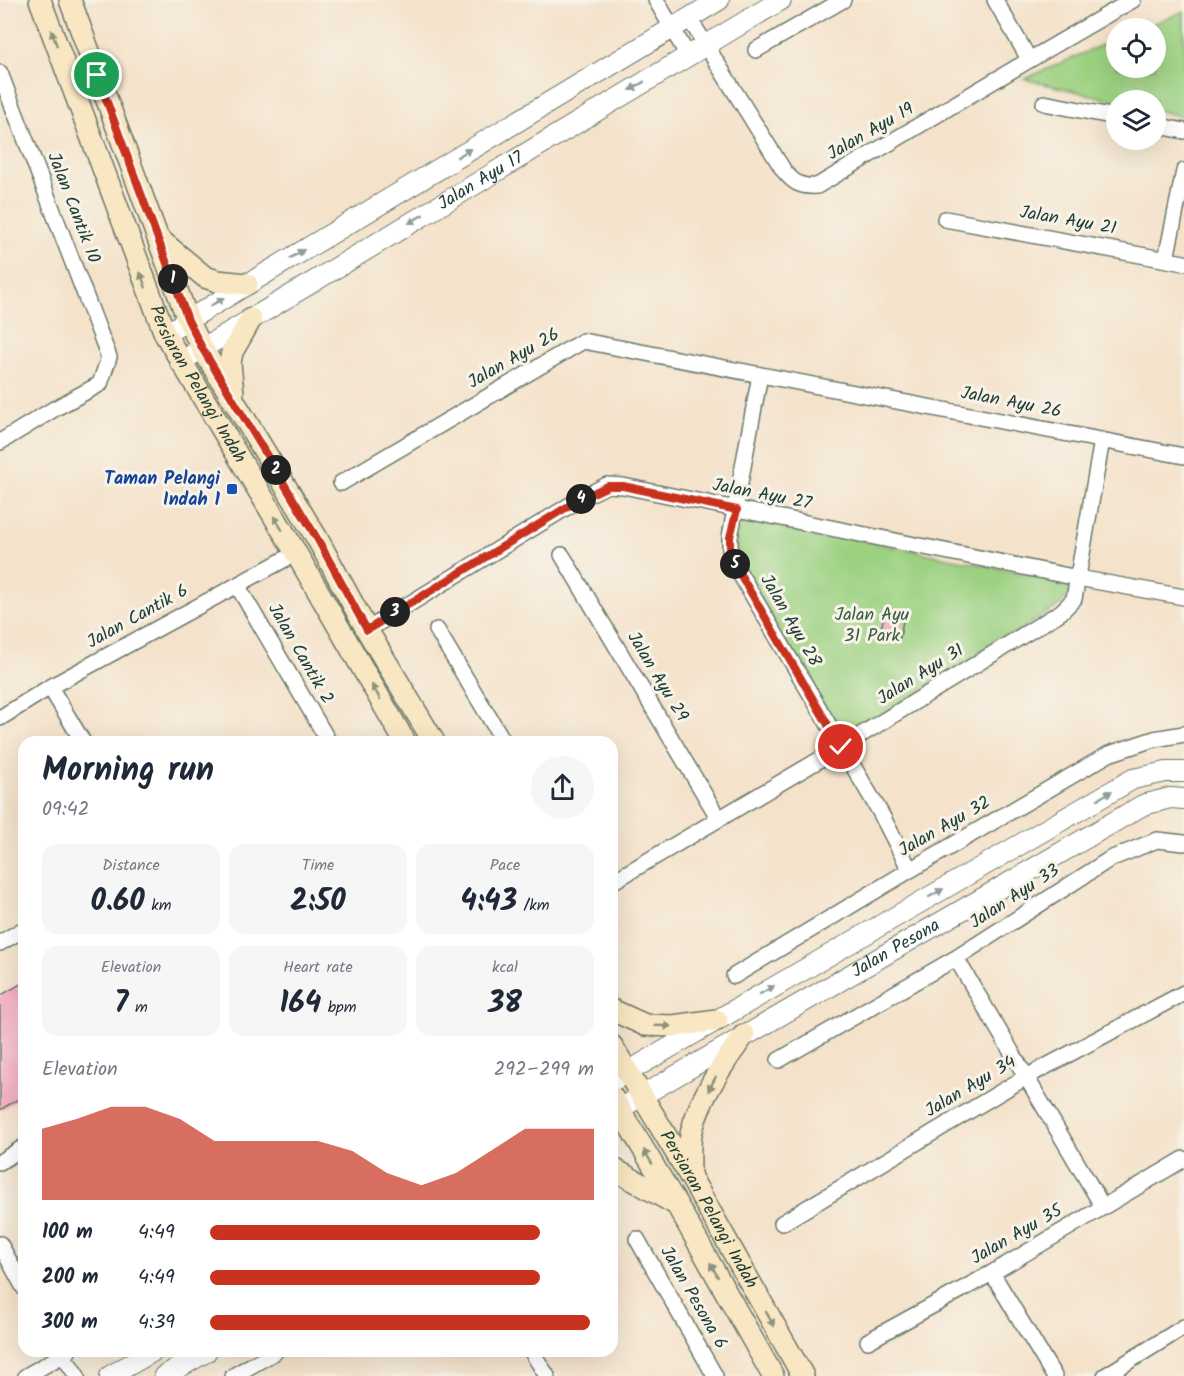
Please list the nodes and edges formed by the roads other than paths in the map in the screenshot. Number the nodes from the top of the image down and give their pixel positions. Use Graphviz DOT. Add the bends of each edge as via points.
graph roads {
  1 [pos="40,0"];
  2 [pos="69,0"];
  3 [pos="656,0"];
  4 [pos="718,0"];
  5 [pos="781,0"];
  6 [pos="843,0"];
  7 [pos="995,0"];
  8 [pos="1134,0"];
  9 [pos="689,18"];
  10 [pos="672,28"];
  11 [pos="706,45"];
  12 [pos="756,50"];
  13 [pos="688,56"];
  14 [pos="1029,59"];
  15 [pos="0,73"];
  16 [pos="1044,103"];
  17 [pos="1106,115"];
  18 [pos="1166,127"];
  19 [pos="1184,131"];
  20 [pos="1184,171"];
  21 [pos="945,219"];
  22 [pos="159,239"];
  23 [pos="1166,259"];
  24 [pos="1184,263"];
  25 [pos="247,284"];
  26 [pos="251,319"];
  27 [pos="188,320"];
  28 [pos="165,334"];
  29 [pos="202,348"];
  30 [pos="180,362"];
  31 [pos="760,375"];
  32 [pos="233,399"];
  33 [pos="1102,440"];
  34 [pos="0,442"];
  35 [pos="1184,456"];
  36 [pos="341,483"];
  37 [pos="737,510"];
  38 [pos="309,525"];
  39 [pos="296,553"];
  40 [pos="562,555"];
  41 [pos="1078,578"];
  42 [pos="237,585"];
  43 [pos="1184,597"];
  44 [pos="367,630"];
  45 [pos="437,630"];
  46 [pos="50,687"];
  47 [pos="0,717"];
  48 [pos="1184,734"];
  49 [pos="79,736"];
  50 [pos="325,736"];
  51 [pos="402,736"];
  52 [pos="430,736"];
  53 [pos="500,736"];
  54 [pos="841,747"];
  55 [pos="1184,772"];
  56 [pos="1184,798"];
  57 [pos="719,819"];
  58 [pos="1184,843"];
  59 [pos="910,870"];
  60 [pos="618,878"];
  61 [pos="18,932"];
  62 [pos="0,943"];
  63 [pos="956,958"];
  64 [pos="734,976"];
  65 [pos="1184,993"];
  66 [pos="618,1013"];
  67 [pos="717,1020"];
  68 [pos="744,1035"];
  69 [pos="779,1060"];
  70 [pos="619,1076"];
  71 [pos="1026,1077"];
  72 [pos="641,1095"];
  73 [pos="618,1104"];
  74 [pos="618,1112"];
  75 [pos="18,1151"];
  76 [pos="1184,1159"];
  77 [pos="0,1162"];
  78 [pos="618,1171"];
  79 [pos="690,1176"];
  80 [pos="677,1205"];
  81 [pos="1103,1207"];
  82 [pos="782,1224"];
  83 [pos="637,1239"];
  84 [pos="0,1244"];
  85 [pos="992,1273"];
  86 [pos="18,1277"];
  87 [pos="1184,1327"];
  88 [pos="868,1341"];
  89 [pos="57,1357"];
  90 [pos="66,1357"];
  91 [pos="143,1357"];
  92 [pos="197,1357"];
  93 [pos="266,1357"];
  94 [pos="535,1357"];
  95 [pos="26,1376"];
  96 [pos="77,1376"];
  97 [pos="111,1376"];
  98 [pos="164,1376"];
  99 [pos="233,1376"];
  100 [pos="547,1376"];
  101 [pos="715,1376"];
  102 [pos="773,1376"];
  103 [pos="802,1376"];
  104 [pos="1054,1376"];
  105 [pos="1105,1376"];
  28 -- 1 [label="main road, Persiaran Pelangi Indah, one-way"];
  2 -- 22 [label="main road, Persiaran Pelangi Indah"];
  3 -- 10 [label="street"];
  4 -- 9 [label="street, Jalan Ayu 17"];
  5 -- 11 [label="street, Jalan Ayu 17"];
  6 -- 12 [label="street"];
  7 -- 14 [label="street"];
  8 -- 14 [label="street, Jalan Ayu 19"];
  9 -- 10 [label="street, Jalan Ayu 17"];
  9 -- 11 [label="street, Jalan Ayu 19"];
  10 -- 13 [label="street"];
  25 -- 10 [label="street, Jalan Ayu 17, one-way"];
  11 -- 13 [label="street, Jalan Ayu 17"];
  11 -- 14 [label="street, Jalan Ayu 19" via="784,171 794,183 805,187 817,186"];
  13 -- 26 [label="street, Jalan Ayu 17, one-way"];
  15 -- 34 [label="street, Jalan Cantik 10" via="109,357 100,384"];
  16 -- 17 [label="street"];
  18 -- 19 [label="street"];
  20 -- 23 [label="street"];
  21 -- 23 [label="street, Jalan Ayu 21"];
  22 -- 25 [label="main road" via="205,276"];
  22 -- 27 [label="main road, Persiaran Pelangi Indah"];
  23 -- 24 [label="street, Jalan Ayu 21"];
  27 -- 25 [label="street, Jalan Ayu 17, one-way"];
  26 -- 29 [label="street, Jalan Ayu 17"];
  26 -- 32 [label="main road" via="232,352"];
  27 -- 28 [label="street, Jalan Ayu 17"];
  27 -- 29 [label="main road, Persiaran Pelangi Indah"];
  28 -- 30 [label="main road, Persiaran Pelangi Indah"];
  29 -- 30 [label="street, Jalan Ayu 17"];
  29 -- 32 [label="main road, Persiaran Pelangi Indah"];
  39 -- 30 [label="main road, Persiaran Pelangi Indah, one-way"];
  31 -- 33 [label="street, Jalan Ayu 26"];
  31 -- 36 [label="street, Jalan Ayu 26" via="583,341"];
  31 -- 37 [label="street"];
  32 -- 38 [label="main road, Persiaran Pelangi Indah"];
  33 -- 35 [label="street, Jalan Ayu 26"];
  33 -- 41 [label="street, Jalan Ayu 31"];
  37 -- 41 [label="street, Jalan Ayu 27"];
  37 -- 44 [label="street, Jalan Ayu 27" via="608,486 580,499"];
  37 -- 54 [label="street, Jalan Ayu 28" via="730,557"];
  38 -- 39 [label="main road" via="306,547"];
  38 -- 44 [label="main road, Persiaran Pelangi Indah"];
  39 -- 42 [label="street, Jalan Cantik 6"];
  51 -- 39 [label="main road, Persiaran Pelangi Indah, one-way"];
  40 -- 57 [label="street, Jalan Ayu 29"];
  41 -- 43 [label="street, Jalan Ayu 27"];
  41 -- 54 [label="street, Jalan Ayu 31" via="1074,599 1061,612"];
  42 -- 46 [label="street, Jalan Cantik 6"];
  42 -- 50 [label="street, Jalan Cantik 2"];
  44 -- 52 [label="main road, Persiaran Pelangi Indah"];
  45 -- 53 [label="street"];
  46 -- 47 [label="street, Jalan Cantik 6"];
  46 -- 49 [label="street"];
  48 -- 59 [label="street, Jalan Ayu 32" via="1109,754"];
  54 -- 57 [label="street, Jalan Ayu 31"];
  54 -- 59 [label="street, Jalan Ayu 28"];
  67 -- 55 [label="street, Jalan Pesona, one-way" via="1133,779"];
  56 -- 68 [label="street, Jalan Pesona" via="1143,805"];
  57 -- 60 [label="street, Jalan Ayu 31"];
  58 -- 63 [label="street, Jalan Ayu 33" via="1156,840 1110,859"];
  59 -- 64 [label="street, Jalan Ayu 32"];
  61 -- 62 [label="street"];
  63 -- 69 [label="street, Jalan Ayu 33"];
  63 -- 71 [label="street"];
  65 -- 71 [label="street, Jalan Ayu 34"];
  66 -- 67 [label="main road, one-way" via="645,1025"];
  67 -- 70 [label="street, Jalan Pesona"];
  68 -- 72 [label="street, Jalan Pesona"];
  68 -- 79 [label="main road, one-way" via="706,1094 691,1134"];
  70 -- 72 [label="main road, Persiaran Pelangi Indah"];
  71 -- 81 [label="street"];
  71 -- 82 [label="street, Jalan Ayu 34"];
  72 -- 73 [label="street, Jalan Pesona"];
  72 -- 79 [label="main road, Persiaran Pelangi Indah"];
  80 -- 74 [label="main road, Persiaran Pelangi Indah, one-way"];
  75 -- 77 [label="street"];
  76 -- 81 [label="street, Jalan Ayu 35"];
  78 -- 80 [label="main road"];
  79 -- 103 [label="main road, Persiaran Pelangi Indah, one-way"];
  102 -- 80 [label="main road, Persiaran Pelangi Indah, one-way"];
  81 -- 85 [label="street, Jalan Ayu 35"];
  83 -- 101 [label="street, Jalan Pesona 6"];
  84 -- 86 [label="street"];
  85 -- 88 [label="street, Jalan Ayu 35"];
  85 -- 104 [label="street"];
  87 -- 105 [label="street"];
  89 -- 95 [label="street"];
  90 -- 96 [label="street"];
  91 -- 97 [label="street"];
  92 -- 98 [label="street"];
  93 -- 99 [label="street"];
  94 -- 100 [label="street"];
}
